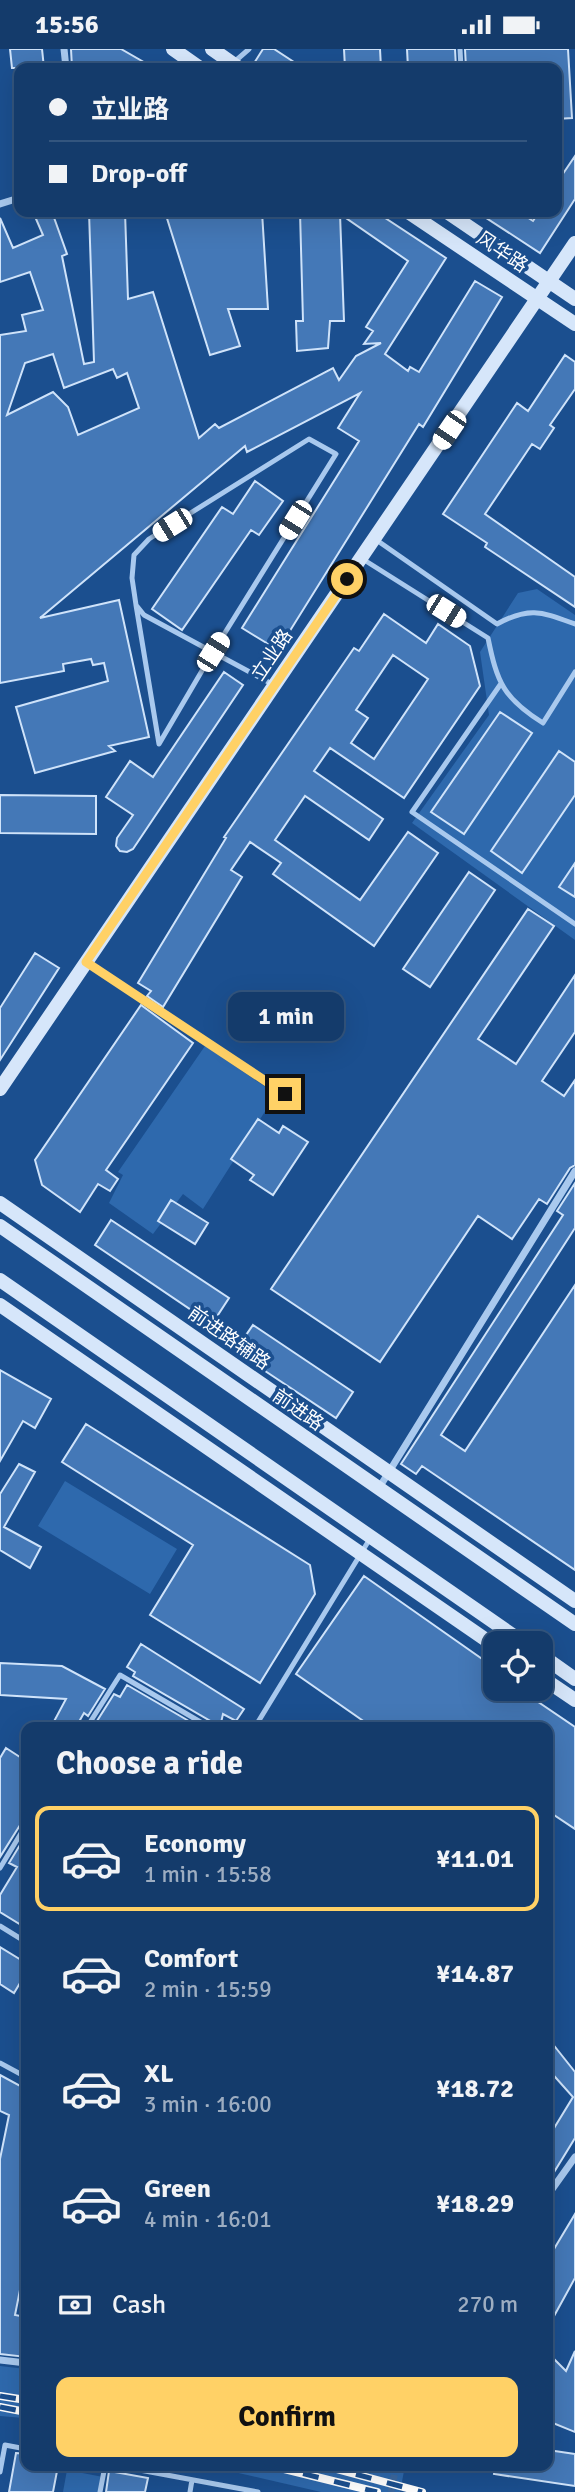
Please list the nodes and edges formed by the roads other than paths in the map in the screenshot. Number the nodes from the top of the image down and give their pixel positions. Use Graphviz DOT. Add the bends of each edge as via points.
graph roads {
  1 [pos="173,49"];
  2 [pos="212,49"];
  3 [pos="249,49"];
  4 [pos="193,63"];
  5 [pos="232,63"];
  6 [pos="238,63"];
  7 [pos="415,217"];
  8 [pos="454,217"];
  9 [pos="575,243"];
  10 [pos="549,282"];
  11 [pos="537,299"];
  12 [pos="575,299"];
  13 [pos="575,324"];
  14 [pos="375,538"];
  15 [pos="361,558"];
  16 [pos="136,605"];
  17 [pos="575,624"];
  18 [pos="213,652"];
  19 [pos="575,671"];
  20 [pos="500,685"];
  21 [pos="274,686"];
  22 [pos="575,924"];
  23 [pos="86,962"];
  24 [pos="0,1089"];
  25 [pos="285,1094"];
  26 [pos="575,1171"];
  27 [pos="0,1202"];
  28 [pos="0,1226"];
  29 [pos="0,1280"];
  30 [pos="0,1304"];
  31 [pos="389,1472"];
  32 [pos="379,1488"];
  33 [pos="371,1537"];
  34 [pos="361,1555"];
  35 [pos="575,1601"];
  36 [pos="575,1624"];
  37 [pos="507,1631"];
  38 [pos="483,1638"];
  39 [pos="553,1663"];
  40 [pos="575,1679"];
  41 [pos="553,1685"];
  42 [pos="575,1700"];
  43 [pos="90,1722"];
  44 [pos="200,1722"];
  45 [pos="258,1722"];
  46 [pos="21,1833"];
  47 [pos="0,1868"];
  48 [pos="0,1926"];
  49 [pos="21,1938"];
  50 [pos="0,2063"];
  51 [pos="21,2074"];
  52 [pos="575,2157"];
  53 [pos="553,2188"];
  54 [pos="0,2360"];
  55 [pos="21,2362"];
  56 [pos="21,2448"];
  57 [pos="104,2471"];
  58 [pos="144,2471"];
  59 [pos="0,2472"];
  60 [pos="192,2480"];
  61 [pos="100,2492"];
  62 [pos="190,2492"];
  63 [pos="258,2492"];
  1 -- 4 [label="street"];
  2 -- 5 [label="street"];
  3 -- 6 [label="lane"];
  7 -- 11 [label="street, 风华路"];
  8 -- 10 [label="street, 风华路"];
  9 -- 10 [label="street, 立业路"];
  10 -- 11 [label="street, 立业路"];
  10 -- 12 [label="street, 风华路"];
  11 -- 13 [label="street, 风华路"];
  11 -- 14 [label="street, 立业路"];
  14 -- 15 [label="street, 立业路"];
  14 -- 17 [label="lane" via="497,624 536,611"];
  15 -- 20 [label="lane" via="488,638"];
  15 -- 21 [label="street, 立业路"];
  16 -- 18 [label="lane" via="144,615"];
  16 -- 18 [label="lane" via="159,744"];
  16 -- 18 [label="lane" via="134,555 149,539 309,439 336,454"];
  18 -- 21 [label="lane"];
  19 -- 20 [label="lane" via="543,723"];
  20 -- 22 [label="lane" via="412,812"];
  21 -- 23 [label="street, 立业路"];
  23 -- 24 [label="street, 立业路"];
  23 -- 25 [label="lane"];
  26 -- 31 [label="street"];
  27 -- 31 [label="street, 前进路辅路"];
  28 -- 32 [label="street, 前进路"];
  29 -- 33 [label="street"];
  30 -- 34 [label="street"];
  31 -- 32 [label="street"];
  31 -- 35 [label="street, 前进路辅路"];
  32 -- 36 [label="street, 前进路"];
  33 -- 34 [label="lane"];
  33 -- 37 [label="street"];
  34 -- 38 [label="street"];
  34 -- 45 [label="lane"];
  39 -- 40 [label="street"];
  41 -- 42 [label="street"];
  43 -- 44 [label="lane" via="120,1675"];
  46 -- 47 [label="lane"];
  48 -- 49 [label="lane"];
  50 -- 51 [label="lane"];
  52 -- 53 [label="street"];
  54 -- 55 [label="street"];
  56 -- 59 [label="lane" via="5,2445"];
  57 -- 61 [label="lane"];
  58 -- 60 [label="lane"];
  60 -- 62 [label="lane"];
  60 -- 63 [label="lane"];
}
